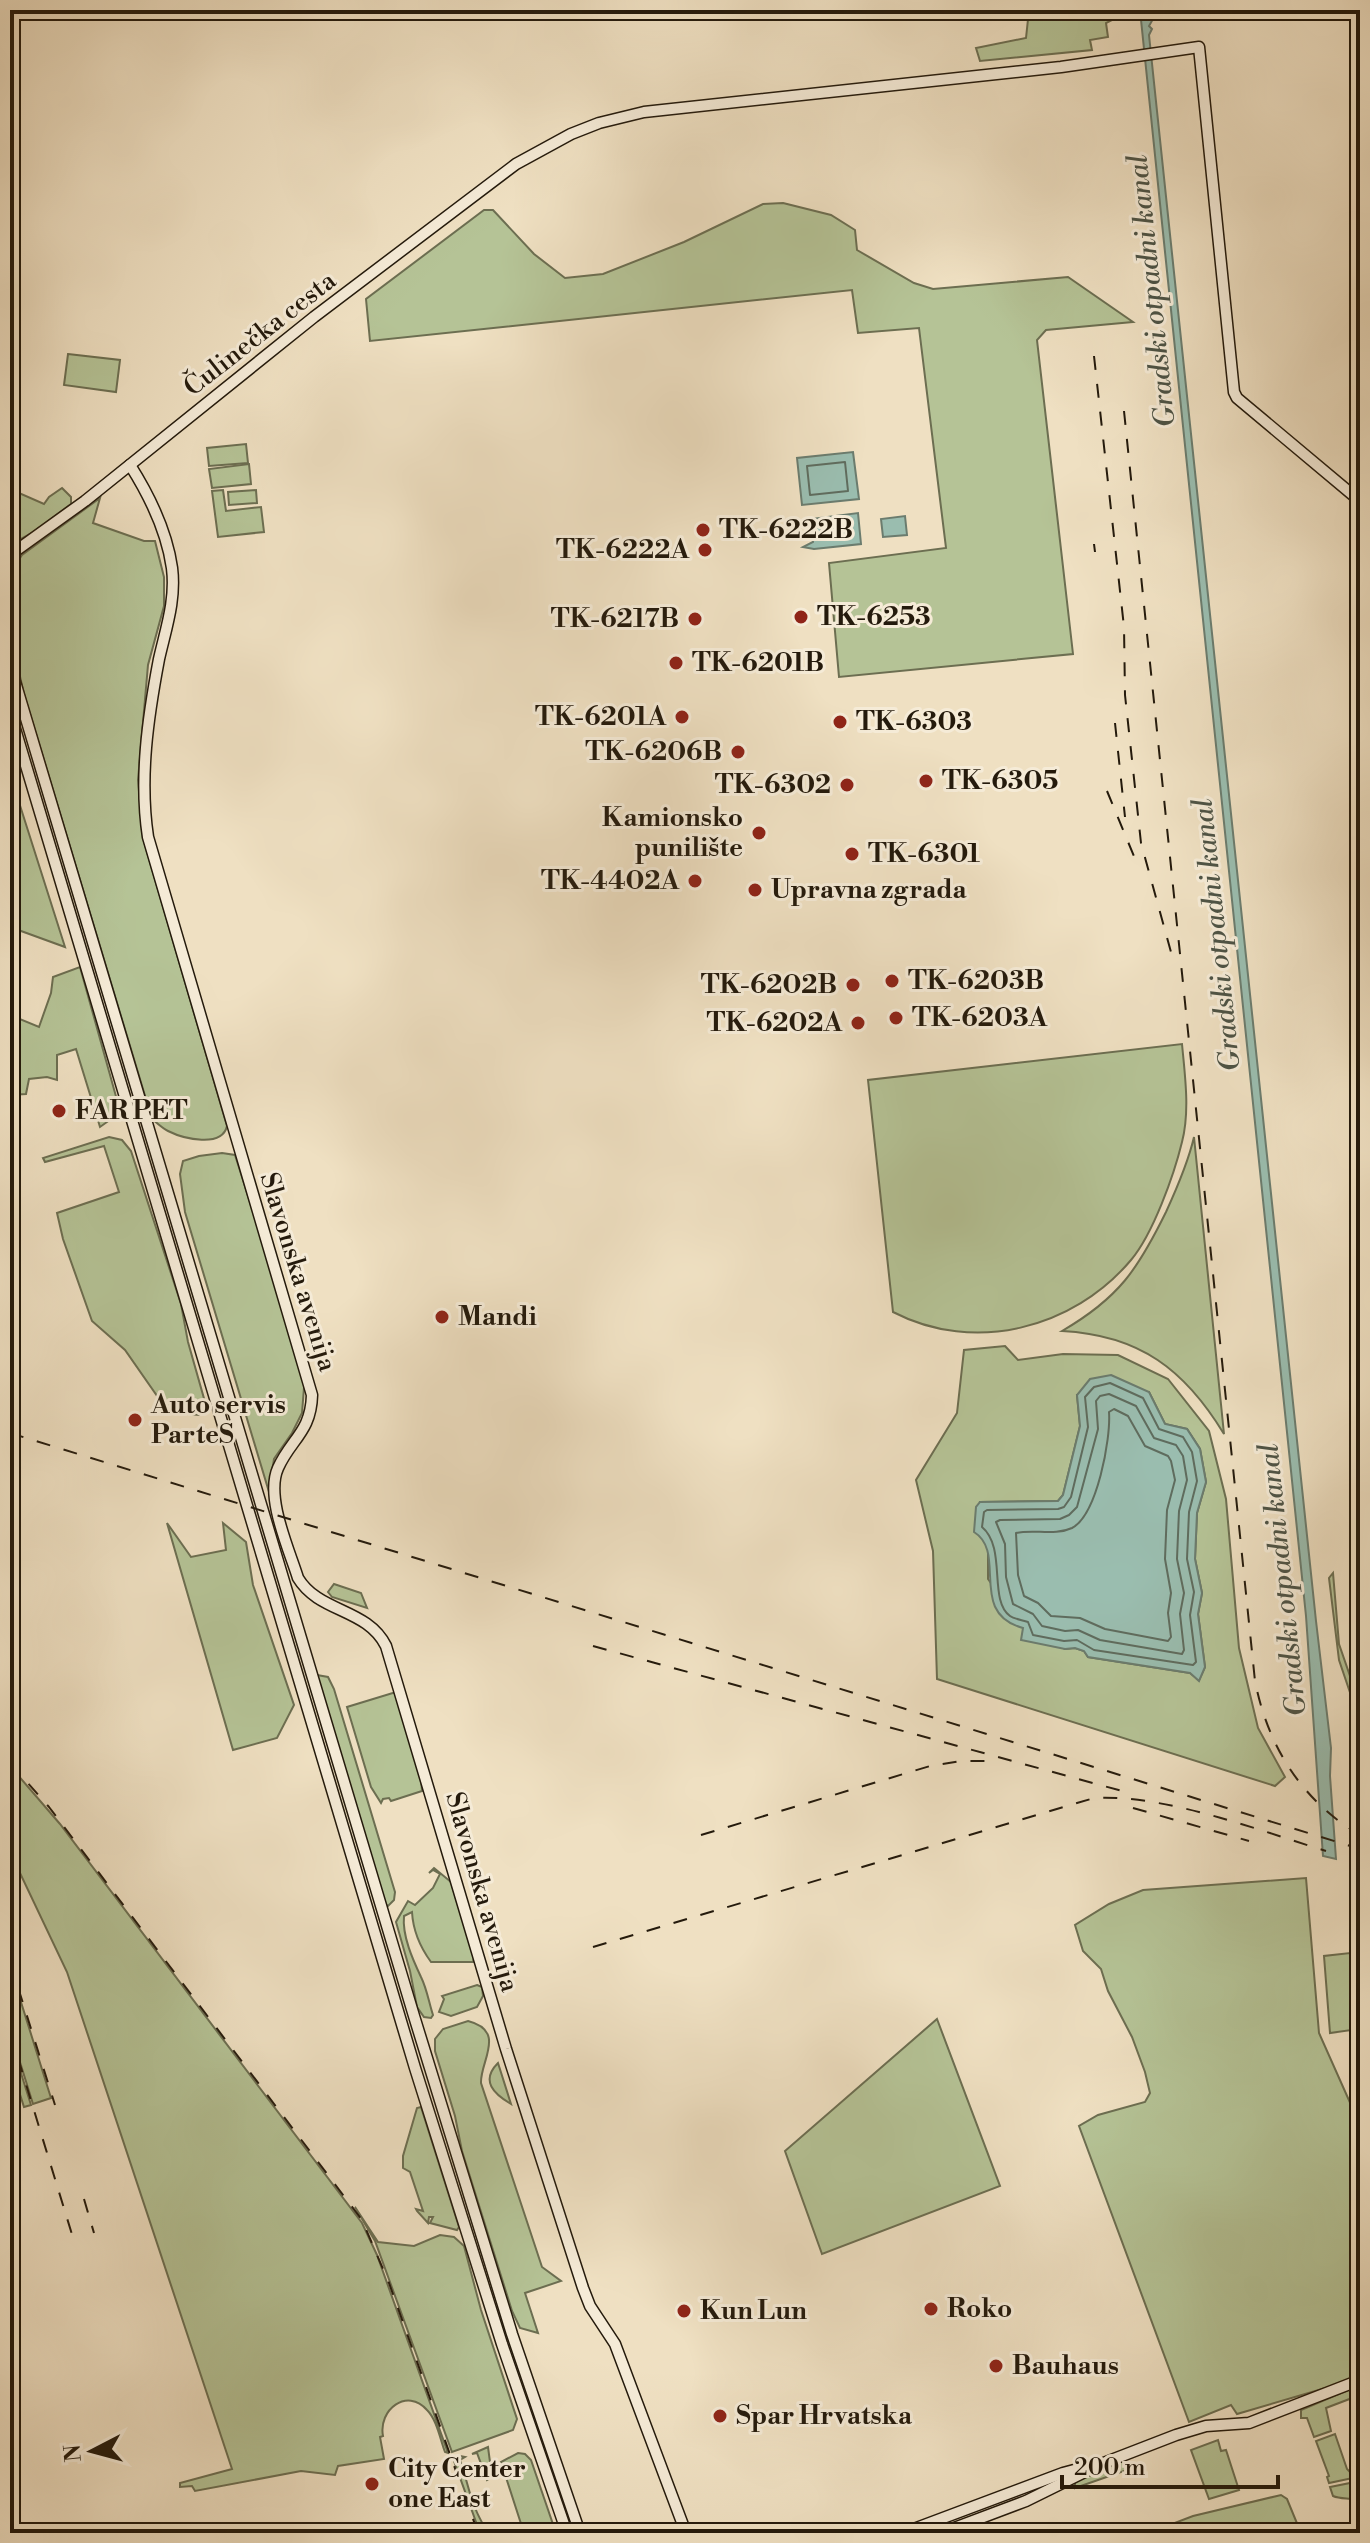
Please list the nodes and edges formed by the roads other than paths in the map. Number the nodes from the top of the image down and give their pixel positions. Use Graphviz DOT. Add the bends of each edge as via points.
graph roads {
  1 [pos="130,465"];
  2 [pos="1360,501"];
  3 [pos="12,553"];
  4 [pos="10,665"];
  5 [pos="10,712"];
  6 [pos="1360,2380"];
  7 [pos="1101,2464"];
  8 [pos="567,2533"];
  9 [pos="580,2533"];
  10 [pos="686,2533"];
  11 [pos="903,2533"];
  12 [pos="941,2533"];
  1 -- 2 [label="street, Čulinečka cesta" via="505,172 586,127 644,112 1199,47 1237,398"];
  1 -- 3 [label="street, Čulinečka cesta"];
  1 -- 10 [label="street, Slavonska avenija" via="162,530 172,567 172,599 155,682 143,789 148,837 312,1395 305,1429 275,1477 284,1533 298,1578 309,1594 371,1626 386,1646 583,2288 615,2344"];
  4 -- 9 [label="street" via="410,2005"];
  5 -- 8 [label="street" via="420,2083"];
  6 -- 7 [label="street" via="1249,2423 1196,2428"];
  7 -- 11 [label="street" via="1063,2473"];
  7 -- 12 [label="street" via="1026,2501"];
}
